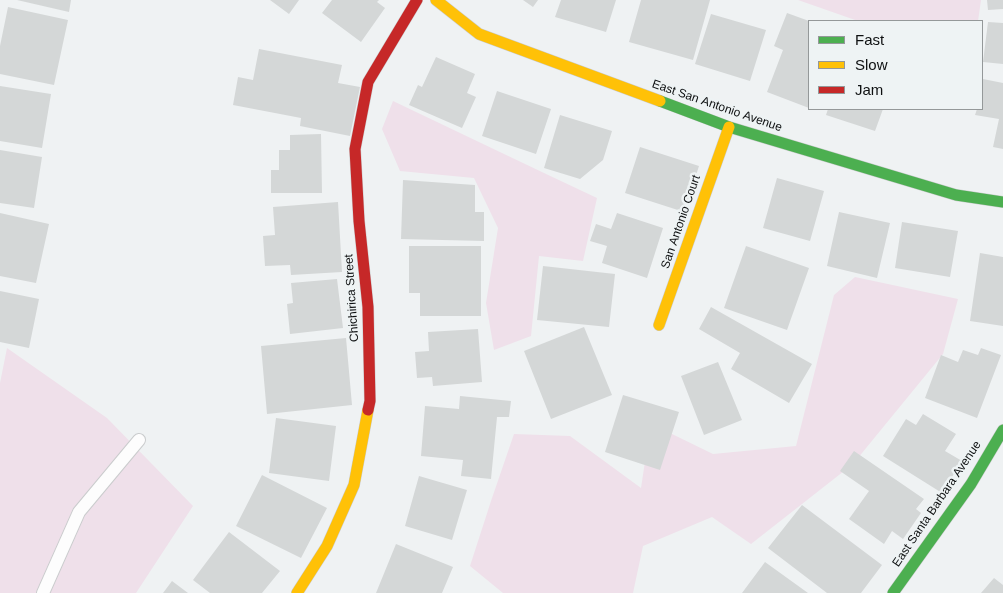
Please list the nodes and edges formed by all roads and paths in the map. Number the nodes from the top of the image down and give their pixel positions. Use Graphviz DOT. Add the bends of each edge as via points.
graph roads {
  1 [pos="417,0"];
  2 [pos="436,0"];
  3 [pos="729,127"];
  4 [pos="1003,202"];
  5 [pos="659,325"];
  6 [pos="1003,430"];
  7 [pos="139,440"];
  8 [pos="43,593"];
  9 [pos="296,593"];
  10 [pos="893,593"];
  1 -- 9 [label="street, Chichirica Street" via="368,82 355,149 368,307 370,401 354,485 327,546"];
  2 -- 3 [label="street, East San Antonio Avenue" via="479,34"];
  3 -- 4 [label="street, East San Antonio Avenue" via="956,195"];
  3 -- 5 [label="street, San Antonio Court"];
  6 -- 10 [label="street, East Santa Barbara Avenue" via="971,484"];
  7 -- 8 [label="lane" via="79,512"];
}
